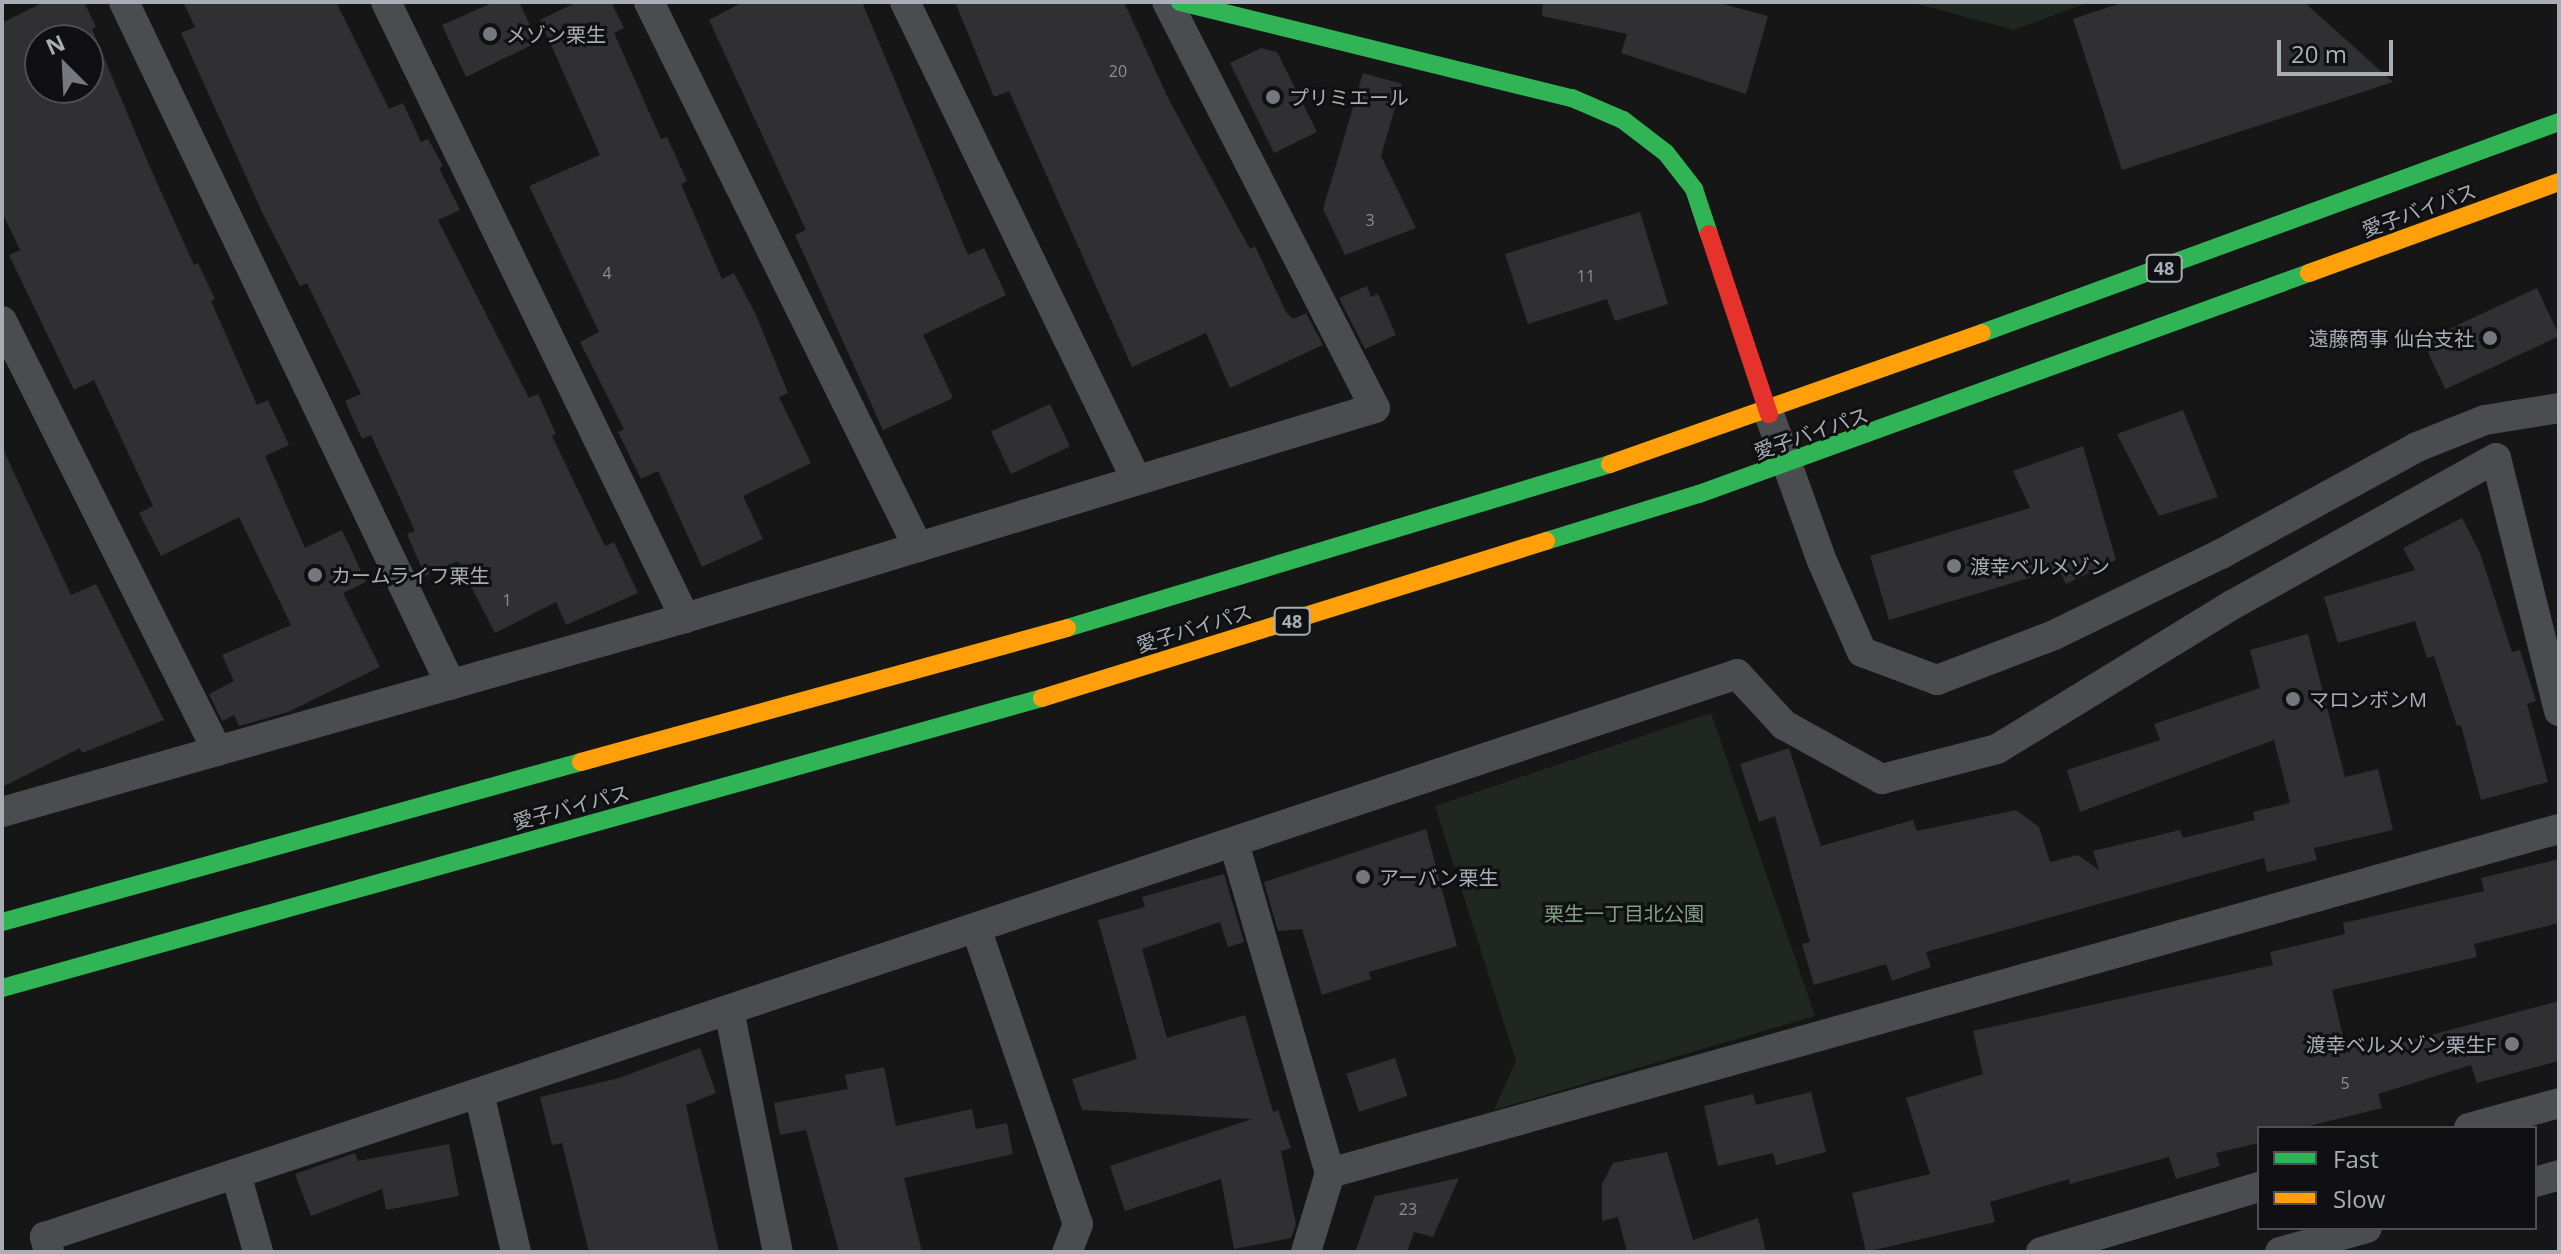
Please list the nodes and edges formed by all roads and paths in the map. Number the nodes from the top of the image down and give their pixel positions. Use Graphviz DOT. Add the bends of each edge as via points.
graph roads {
  1 [pos="124,2"];
  2 [pos="386,2"];
  3 [pos="649,2"];
  4 [pos="905,2"];
  5 [pos="1167,2"];
  6 [pos="1180,2"];
  7 [pos="2559,122"];
  8 [pos="2559,182"];
  9 [pos="2,321"];
  10 [pos="2559,408"];
  11 [pos="1769,414"];
  12 [pos="1788,465"];
  13 [pos="1136,479"];
  14 [pos="918,547"];
  15 [pos="685,618"];
  16 [pos="451,685"];
  17 [pos="2559,711"];
  18 [pos="217,751"];
  19 [pos="2,812"];
  20 [pos="2559,829"];
  21 [pos="1234,843"];
  22 [pos="2,922"];
  23 [pos="976,928"];
  24 [pos="2,988"];
  25 [pos="729,1010"];
  26 [pos="479,1093"];
  27 [pos="2559,1103"];
  28 [pos="2476,1126"];
  29 [pos="1330,1173"];
  30 [pos="236,1174"];
  31 [pos="2559,1175"];
  32 [pos="2537,1181"];
  33 [pos="2257,1188"];
  34 [pos="2360,1230"];
  35 [pos="49,1252"];
  36 [pos="258,1252"];
  37 [pos="516,1252"];
  38 [pos="778,1252"];
  39 [pos="1067,1252"];
  40 [pos="1306,1252"];
  41 [pos="2041,1252"];
  42 [pos="2280,1252"];
  1 -- 16 [label="street"];
  2 -- 15 [label="street"];
  3 -- 14 [label="street"];
  4 -- 13 [label="street"];
  5 -- 13 [label="street" via="1375,408"];
  6 -- 11 [label="main road" via="1572,98 1623,120 1666,153 1694,189"];
  7 -- 11 [label="main road, 愛子バイパス / 48"];
  8 -- 12 [label="main road, 愛子バイパス / 48"];
  9 -- 18 [label="street"];
  10 -- 12 [label="street" via="2485,420 2417,447 2221,554 2054,635 1937,680 1862,652"];
  11 -- 12 [label="street"];
  11 -- 22 [label="main road, 愛子バイパス / 48" via="1178,597"];
  12 -- 24 [label="main road, 愛子バイパス / 48" via="979,717"];
  13 -- 14 [label="street"];
  14 -- 15 [label="street"];
  15 -- 16 [label="street"];
  16 -- 18 [label="street"];
  17 -- 21 [label="street" via="2496,458 2232,605 1997,749 1882,779 1784,725 1737,674"];
  18 -- 19 [label="street"];
  20 -- 29 [label="street"];
  21 -- 23 [label="street"];
  21 -- 29 [label="street"];
  23 -- 25 [label="street"];
  23 -- 39 [label="street" via="1078,1224"];
  25 -- 26 [label="street"];
  25 -- 38 [label="street"];
  26 -- 30 [label="street"];
  26 -- 37 [label="street"];
  27 -- 28 [label="street"];
  29 -- 40 [label="street"];
  30 -- 35 [label="street" via="45,1237"];
  30 -- 36 [label="street"];
  31 -- 32 [label="street"];
  33 -- 41 [label="street"];
  34 -- 42 [label="street"];
}
